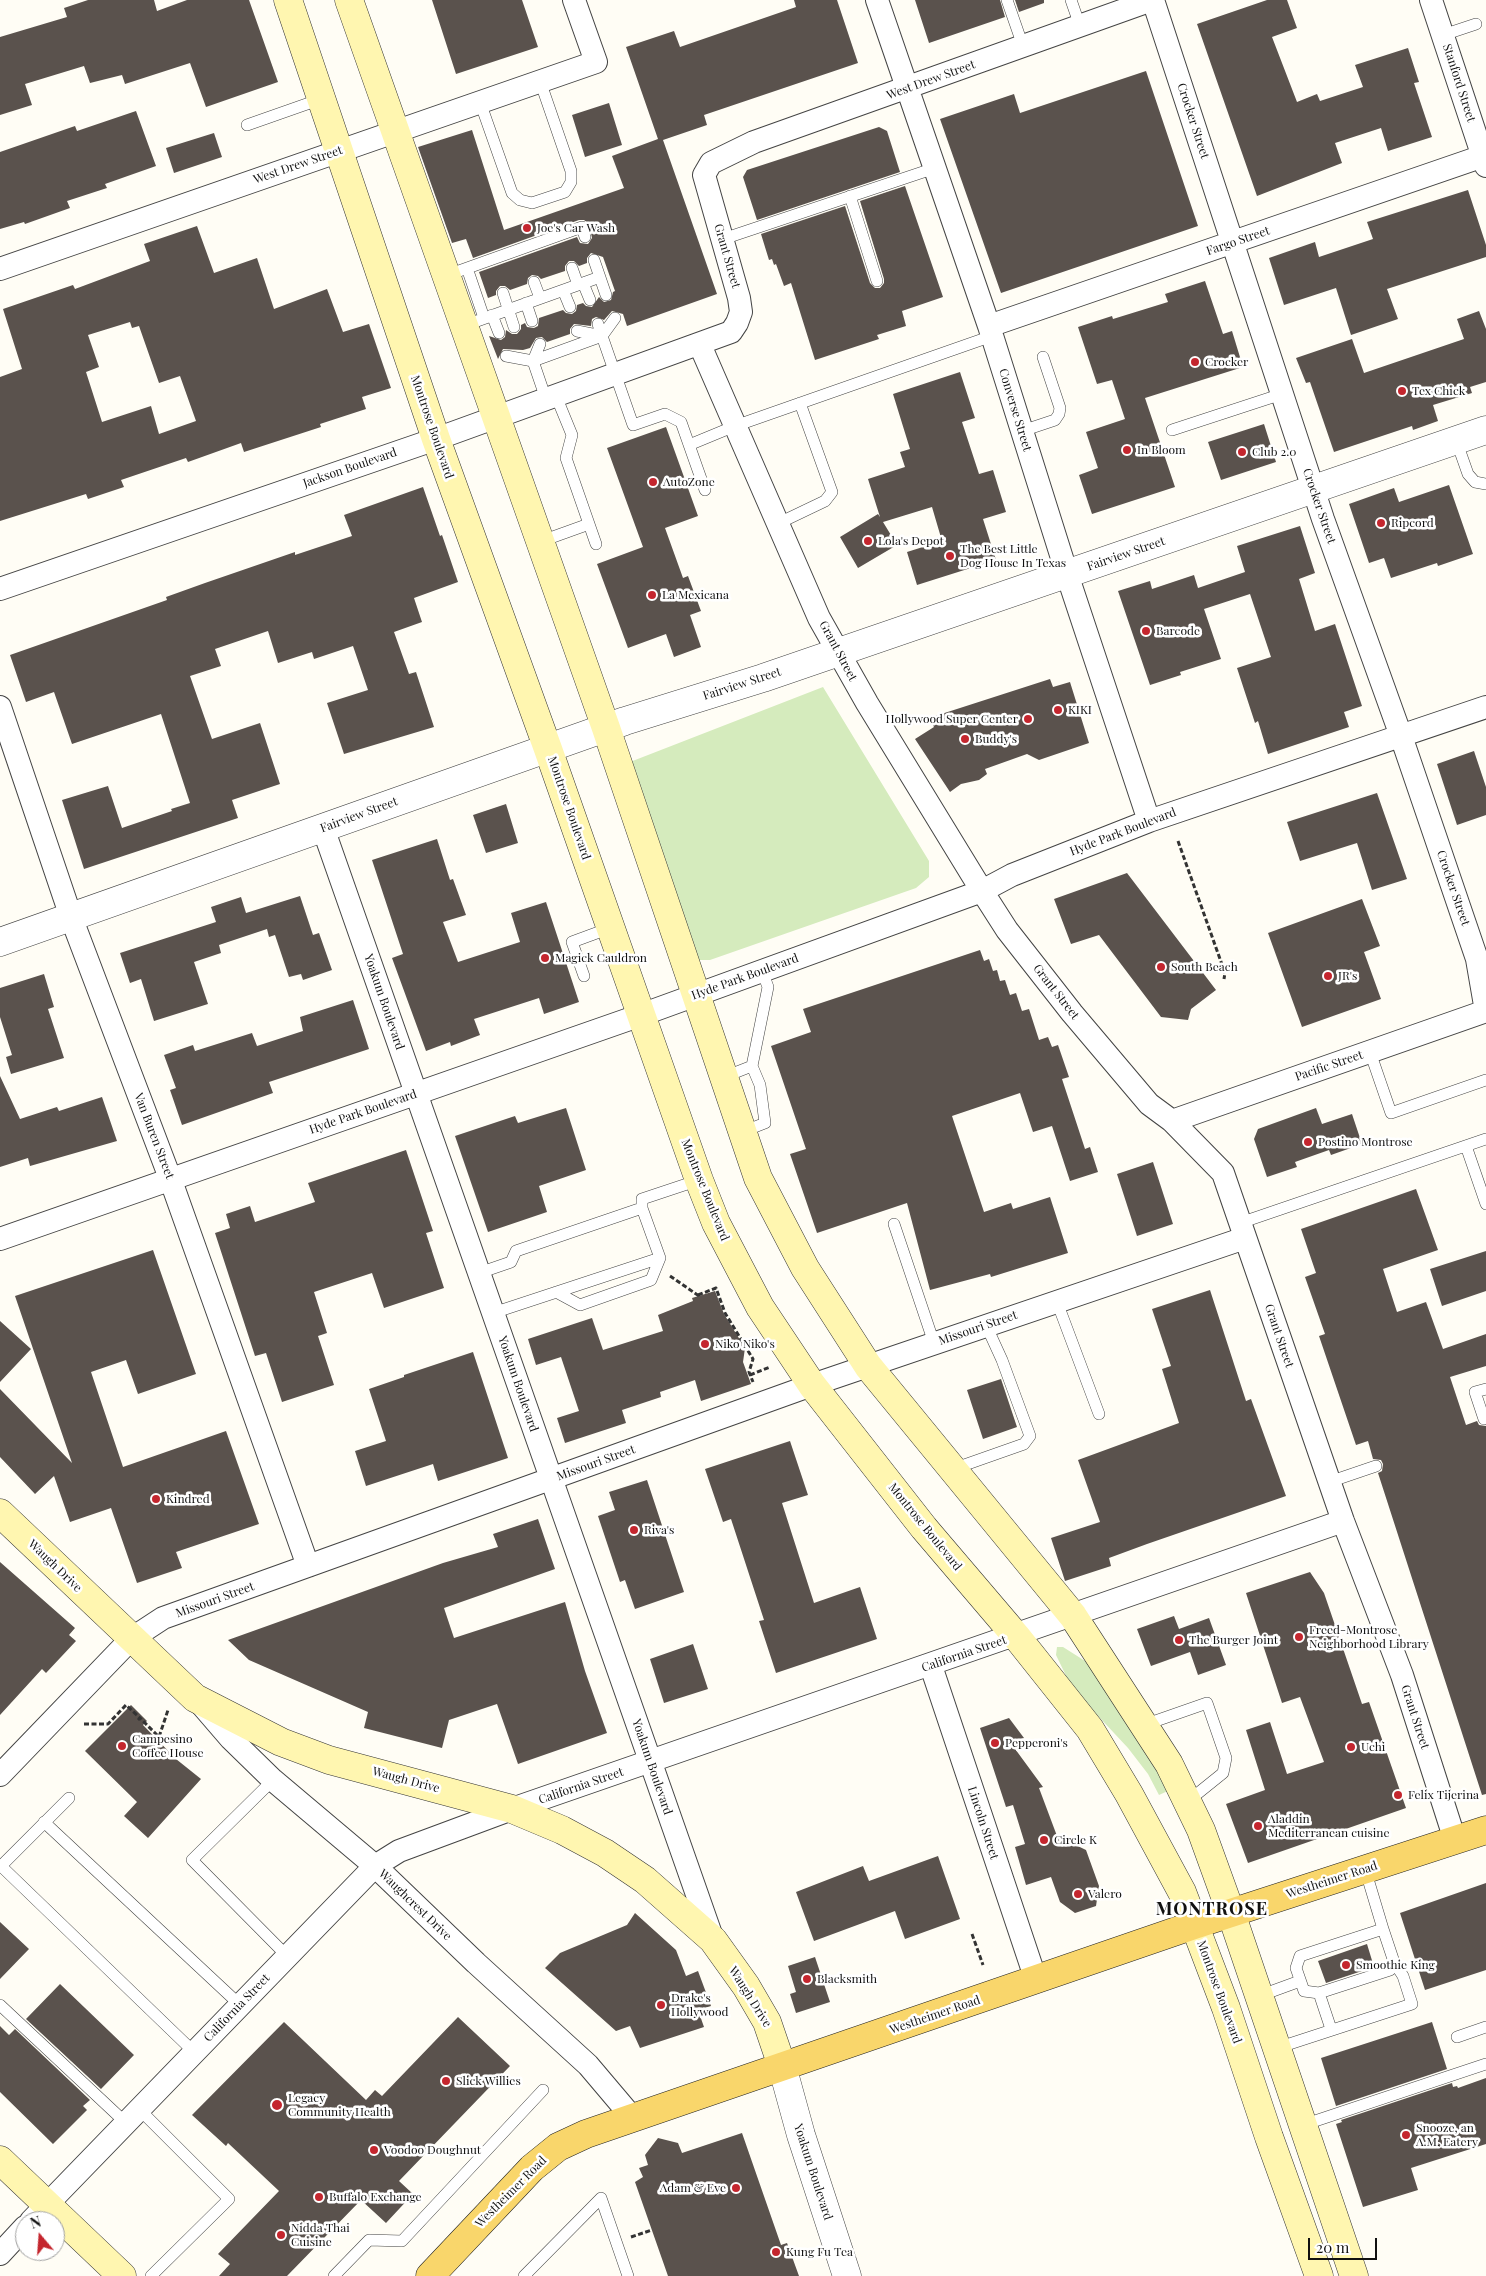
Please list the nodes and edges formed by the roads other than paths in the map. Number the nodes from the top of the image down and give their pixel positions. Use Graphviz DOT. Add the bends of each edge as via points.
graph roads {
  1 [pos="288,0"];
  2 [pos="349,0"];
  3 [pos="574,0"];
  4 [pos="877,0"];
  5 [pos="1007,0"];
  6 [pos="1071,0"];
  7 [pos="1153,0"];
  8 [pos="1431,0"];
  9 [pos="1476,24"];
  10 [pos="1080,26"];
  11 [pos="1443,35"];
  12 [pos="1023,46"];
  13 [pos="540,81"];
  14 [pos="907,89"];
  15 [pos="321,99"];
  16 [pos="480,102"];
  17 [pos="247,125"];
  18 [pos="394,132"];
  19 [pos="339,151"];
  20 [pos="1485,159"];
  21 [pos="712,163"];
  22 [pos="935,168"];
  23 [pos="850,196"];
  24 [pos="585,237"];
  25 [pos="723,238"];
  26 [pos="1233,242"];
  27 [pos="594,260"];
  28 [pos="572,268"];
  29 [pos="0,269"];
  30 [pos="456,272"];
  31 [pos="600,277"];
  32 [pos="877,281"];
  33 [pos="534,282"];
  34 [pos="580,284"];
  35 [pos="563,290"];
  36 [pos="503,293"];
  37 [pos="606,295"];
  38 [pos="540,298"];
  39 [pos="590,300"];
  40 [pos="526,303"];
  41 [pos="570,307"];
  42 [pos="509,309"];
  43 [pos="614,318"];
  44 [pos="480,320"];
  45 [pos="532,321"];
  46 [pos="598,324"];
  47 [pos="514,327"];
  48 [pos="577,331"];
  49 [pos="991,331"];
  50 [pos="498,333"];
  51 [pos="602,336"];
  52 [pos="540,344"];
  53 [pos="700,345"];
  54 [pos="523,350"];
  55 [pos="506,356"];
  56 [pos="1043,357"];
  57 [pos="533,360"];
  58 [pos="615,375"];
  59 [pos="1282,394"];
  60 [pos="551,398"];
  61 [pos="800,403"];
  62 [pos="495,418"];
  63 [pos="735,426"];
  64 [pos="1022,430"];
  65 [pos="1172,430"];
  66 [pos="1486,430"];
  67 [pos="436,438"];
  68 [pos="1456,440"];
  69 [pos="689,445"];
  70 [pos="1486,484"];
  71 [pos="705,490"];
  72 [pos="1313,491"];
  73 [pos="779,523"];
  74 [pos="589,524"];
  75 [pos="539,542"];
  76 [pos="596,544"];
  77 [pos="1067,574"];
  78 [pos="0,589"];
  79 [pos="838,651"];
  80 [pos="0,707"];
  81 [pos="1486,707"];
  82 [pos="606,728"];
  83 [pos="1401,736"];
  84 [pos="548,749"];
  85 [pos="1149,820"];
  86 [pos="323,828"];
  87 [pos="982,891"];
  88 [pos="71,917"];
  89 [pos="610,928"];
  90 [pos="0,942"];
  91 [pos="1482,957"];
  92 [pos="762,971"];
  93 [pos="584,976"];
  94 [pos="695,995"];
  95 [pos="1486,1011"];
  96 [pos="641,1015"];
  97 [pos="1370,1052"];
  98 [pos="752,1066"];
  99 [pos="723,1077"];
  100 [pos="1486,1080"];
  101 [pos="415,1093"];
  102 [pos="1172,1121"];
  103 [pos="742,1132"];
  104 [pos="1486,1139"];
  105 [pos="1466,1146"];
  106 [pos="170,1178"];
  107 [pos="699,1180"];
  108 [pos="1486,1204"];
  109 [pos="642,1208"];
  110 [pos="894,1224"];
  111 [pos="1242,1230"];
  112 [pos="0,1239"];
  113 [pos="660,1258"];
  114 [pos="479,1273"];
  115 [pos="556,1292"];
  116 [pos="1056,1302"];
  117 [pos="493,1313"];
  118 [pos="986,1325"];
  119 [pos="934,1343"];
  120 [pos="868,1366"];
  121 [pos="812,1385"];
  122 [pos="1486,1389"];
  123 [pos="1099,1414"];
  124 [pos="1484,1419"];
  125 [pos="1376,1466"];
  126 [pos="952,1469"];
  127 [pos="551,1479"];
  128 [pos="1329,1482"];
  129 [pos="0,1513"];
  130 [pos="1343,1521"];
  131 [pos="308,1566"];
  132 [pos="1073,1616"];
  133 [pos="1016,1636"];
  134 [pos="131,1639"];
  135 [pos="931,1666"];
  136 [pos="195,1698"];
  137 [pos="1144,1725"];
  138 [pos="650,1763"];
  139 [pos="0,1775"];
  140 [pos="273,1780"];
  141 [pos="69,1798"];
  142 [pos="1188,1802"];
  143 [pos="512,1809"];
  144 [pos="44,1822"];
  145 [pos="1486,1830"];
  146 [pos="1455,1840"];
  147 [pos="0,1865"];
  148 [pos="374,1866"];
  149 [pos="1365,1869"];
  150 [pos="1231,1913"];
  151 [pos="1194,1925"];
  152 [pos="1383,1929"];
  153 [pos="713,1940"];
  154 [pos="287,1956"];
  155 [pos="1394,1962"];
  156 [pos="1036,1980"];
  157 [pos="1300,1980"];
  158 [pos="1319,1993"];
  159 [pos="1259,1996"];
  160 [pos="0,2005"];
  161 [pos="240,2005"];
  162 [pos="1486,2027"];
  163 [pos="1331,2030"];
  164 [pos="1458,2036"];
  165 [pos="1277,2048"];
  166 [pos="194,2052"];
  167 [pos="1486,2064"];
  168 [pos="782,2066"];
  169 [pos="543,2090"];
  170 [pos="132,2116"];
  171 [pos="632,2117"];
  172 [pos="1303,2125"];
  173 [pos="0,2160"];
  174 [pos="37,2211"];
  175 [pos="40,2211"];
  176 [pos="65,2233"];
  177 [pos="15,2238"];
  178 [pos="0,2254"];
  179 [pos="431,2275"];
  180 [pos="122,2276"];
  181 [pos="151,2276"];
  182 [pos="334,2276"];
  183 [pos="524,2276"];
  184 [pos="628,2276"];
  185 [pos="847,2276"];
  186 [pos="1319,2276"];
  187 [pos="1354,2276"];
  1 -- 15 [label="main road, Montrose Boulevard"];
  2 -- 18 [label="main road"];
  3 -- 13 [label="street, West Drew Street" via="596,62"];
  4 -- 14 [label="street, Converse Street"];
  5 -- 12 [label="lane"];
  6 -- 10 [label="lane"];
  7 -- 10 [label="street, West Drew Street"];
  7 -- 26 [label="street, Crocker Street"];
  8 -- 11 [label="street, Stanford Street"];
  9 -- 11 [label="lane"];
  10 -- 12 [label="street, West Drew Street"];
  11 -- 20 [label="street, Stanford Street"];
  12 -- 14 [label="street, West Drew Street"];
  13 -- 16 [label="street, West Drew Street"];
  13 -- 16 [label="lane" via="571,171 571,182 565,192 532,203 520,200 512,193"];
  14 -- 21 [label="street, West Drew Street" via="754,142"];
  14 -- 22 [label="street, Converse Street"];
  15 -- 17 [label="lane"];
  15 -- 19 [label="main road, Montrose Boulevard"];
  16 -- 18 [label="street, West Drew Street"];
  18 -- 19 [label="street, West Drew Street"];
  18 -- 30 [label="main road"];
  19 -- 29 [label="street, West Drew Street"];
  19 -- 67 [label="main road, Montrose Boulevard"];
  20 -- 26 [label="street, Fargo Street"];
  21 -- 25 [label="street, Grant Street" via="704,175"];
  22 -- 23 [label="lane"];
  22 -- 49 [label="street, Converse Street"];
  23 -- 25 [label="lane"];
  23 -- 32 [label="lane"];
  24 -- 30 [label="lane" via="582,227 562,240 524,254 493,265"];
  25 -- 53 [label="street, Grant Street" via="741,312 731,332"];
  26 -- 49 [label="street, Fargo Street"];
  26 -- 59 [label="street, Crocker Street"];
  27 -- 31 [label="lane"];
  28 -- 34 [label="lane"];
  30 -- 44 [label="main road"];
  31 -- 34 [label="lane"];
  31 -- 37 [label="lane"];
  33 -- 38 [label="lane"];
  34 -- 35 [label="lane"];
  34 -- 39 [label="lane"];
  35 -- 38 [label="lane"];
  35 -- 41 [label="lane"];
  36 -- 42 [label="lane"];
  38 -- 40 [label="lane"];
  40 -- 42 [label="lane"];
  40 -- 45 [label="lane"];
  42 -- 44 [label="lane"];
  42 -- 47 [label="lane"];
  43 -- 51 [label="lane"];
  44 -- 50 [label="lane"];
  44 -- 62 [label="main road"];
  46 -- 51 [label="lane"];
  48 -- 51 [label="lane"];
  49 -- 61 [label="lane"];
  49 -- 64 [label="street, Converse Street"];
  51 -- 57 [label="lane"];
  51 -- 58 [label="lane"];
  52 -- 57 [label="lane"];
  53 -- 58 [label="street, Jackson Boulevard"];
  53 -- 63 [label="street, Grant Street"];
  54 -- 57 [label="lane"];
  55 -- 57 [label="lane"];
  56 -- 64 [label="lane" via="1060,408 1059,414 1055,420"];
  57 -- 60 [label="lane"];
  58 -- 60 [label="street, Jackson Boulevard"];
  58 -- 69 [label="lane" via="633,425 665,414 681,422"];
  59 -- 65 [label="lane"];
  59 -- 72 [label="street, Crocker Street"];
  60 -- 62 [label="street, Jackson Boulevard"];
  60 -- 74 [label="lane" via="572,436 566,458"];
  61 -- 63 [label="lane"];
  61 -- 73 [label="lane" via="832,492 825,501"];
  62 -- 67 [label="street, Jackson Boulevard"];
  62 -- 75 [label="main road"];
  63 -- 69 [label="lane"];
  63 -- 73 [label="street, Grant Street"];
  64 -- 77 [label="street, Converse Street"];
  66 -- 68 [label="street, Fairview Street"];
  67 -- 78 [label="street, Jackson Boulevard"];
  67 -- 84 [label="main road, Montrose Boulevard"];
  68 -- 70 [label="lane" via="1468,474 1475,482"];
  68 -- 72 [label="street, Fairview Street"];
  69 -- 71 [label="lane"];
  72 -- 77 [label="street, Fairview Street"];
  72 -- 83 [label="street, Crocker Street"];
  73 -- 79 [label="street, Grant Street" via="820,618"];
  74 -- 75 [label="lane"];
  74 -- 76 [label="lane"];
  75 -- 82 [label="main road"];
  77 -- 79 [label="street, Fairview Street"];
  77 -- 85 [label="street, Converse Street"];
  79 -- 82 [label="street, Fairview Street"];
  79 -- 87 [label="street, Grant Street" via="866,703"];
  80 -- 88 [label="street, Van Buren Street"];
  81 -- 83 [label="street, Hyde Park Boulevard"];
  82 -- 84 [label="street, Fairview Street"];
  82 -- 94 [label="main road"];
  83 -- 85 [label="street, Hyde Park Boulevard"];
  83 -- 91 [label="street, Crocker Street"];
  84 -- 86 [label="street, Fairview Street"];
  84 -- 89 [label="main road, Montrose Boulevard"];
  85 -- 87 [label="street, Hyde Park Boulevard" via="1012,875"];
  86 -- 88 [label="street, Fairview Street"];
  86 -- 101 [label="street, Yoakum Boulevard"];
  87 -- 92 [label="street, Hyde Park Boulevard"];
  87 -- 102 [label="street, Grant Street" via="1007,930 1072,1013 1149,1104"];
  88 -- 90 [label="street, Fairview Street"];
  88 -- 106 [label="street, Van Buren Street"];
  89 -- 93 [label="lane" via="572,942"];
  89 -- 96 [label="main road, Montrose Boulevard"];
  91 -- 95 [label="street, Crocker Street"];
  92 -- 94 [label="street, Hyde Park Boulevard"];
  92 -- 98 [label="lane" via="768,987"];
  94 -- 96 [label="street, Hyde Park Boulevard"];
  94 -- 99 [label="main road"];
  95 -- 97 [label="street, Pacific Street"];
  96 -- 101 [label="street, Hyde Park Boulevard"];
  96 -- 107 [label="main road, Montrose Boulevard"];
  97 -- 100 [label="lane" via="1391,1113"];
  97 -- 102 [label="street, Pacific Street"];
  98 -- 99 [label="lane"];
  98 -- 103 [label="lane" via="760,1085 765,1122"];
  99 -- 103 [label="main road"];
  101 -- 106 [label="street, Hyde Park Boulevard"];
  101 -- 114 [label="street, Yoakum Boulevard"];
  102 -- 111 [label="street, Grant Street" via="1223,1173"];
  103 -- 120 [label="main road" via="758,1178 805,1268"];
  104 -- 105 [label="lane"];
  105 -- 108 [label="lane"];
  105 -- 111 [label="lane"];
  106 -- 112 [label="street, Hyde Park Boulevard"];
  106 -- 131 [label="street, Van Buren Street"];
  107 -- 109 [label="lane" via="642,1199"];
  107 -- 121 [label="main road, Montrose Boulevard" via="716,1223 760,1307"];
  109 -- 113 [label="lane"];
  109 -- 114 [label="lane" via="516,1251 511,1262"];
  110 -- 119 [label="lane"];
  111 -- 116 [label="street, Missouri Street"];
  111 -- 128 [label="street, Grant Street"];
  113 -- 115 [label="lane"];
  113 -- 115 [label="lane" via="651,1280 580,1305"];
  114 -- 117 [label="street, Yoakum Boulevard"];
  115 -- 117 [label="lane"];
  116 -- 118 [label="street, Missouri Street"];
  116 -- 123 [label="lane"];
  117 -- 127 [label="street, Yoakum Boulevard"];
  118 -- 119 [label="street, Missouri Street"];
  118 -- 126 [label="lane" via="1030,1436 1024,1444"];
  119 -- 120 [label="street, Missouri Street"];
  120 -- 121 [label="street, Missouri Street"];
  120 -- 126 [label="main road"];
  121 -- 127 [label="street, Missouri Street"];
  121 -- 133 [label="main road, Montrose Boulevard" via="924,1528"];
  122 -- 124 [label="lane" via="1475,1392"];
  125 -- 128 [label="lane"];
  126 -- 132 [label="main road"];
  127 -- 131 [label="street, Missouri Street"];
  127 -- 138 [label="street, Yoakum Boulevard"];
  128 -- 130 [label="street, Grant Street"];
  129 -- 134 [label="main road, Waugh Drive"];
  130 -- 132 [label="street, California Street"];
  130 -- 146 [label="street, Grant Street" via="1402,1675"];
  131 -- 134 [label="street, Missouri Street" via="163,1618"];
  132 -- 133 [label="street, California Street"];
  132 -- 137 [label="main road"];
  133 -- 135 [label="street, California Street"];
  133 -- 151 [label="main road, Montrose Boulevard" via="1090,1729 1182,1892"];
  134 -- 136 [label="main road, Waugh Drive"];
  134 -- 139 [label="street, Missouri Street"];
  135 -- 138 [label="street, California Street"];
  135 -- 156 [label="street, Lincoln Street"];
  136 -- 140 [label="street, Waughcrest Drive"];
  136 -- 143 [label="main road, Waugh Drive" via="281,1742 329,1760"];
  137 -- 142 [label="main road"];
  137 -- 142 [label="lane" via="1208,1703 1226,1758 1223,1773"];
  138 -- 143 [label="street, California Street"];
  138 -- 153 [label="street, Yoakum Boulevard"];
  140 -- 148 [label="street, Waughcrest Drive"];
  140 -- 154 [label="lane" via="192,1860"];
  141 -- 144 [label="lane"];
  142 -- 150 [label="main road"];
  143 -- 148 [label="street, California Street" via="408,1847"];
  143 -- 153 [label="main road, Waugh Drive" via="605,1853 645,1880"];
  144 -- 147 [label="lane"];
  144 -- 161 [label="lane"];
  145 -- 146 [label="main road, Westheimer Road"];
  146 -- 149 [label="main road, Westheimer Road"];
  147 -- 166 [label="lane"];
  148 -- 154 [label="street, California Street"];
  148 -- 171 [label="street, Waughcrest Drive" via="588,2065"];
  149 -- 150 [label="main road, Westheimer Road"];
  149 -- 152 [label="lane"];
  150 -- 151 [label="main road, Westheimer Road"];
  150 -- 159 [label="main road"];
  151 -- 156 [label="main road, Westheimer Road"];
  151 -- 186 [label="main road, Montrose Boulevard"];
  152 -- 155 [label="lane"];
  152 -- 157 [label="lane" via="1300,1956 1296,1968"];
  153 -- 168 [label="main road, Waugh Drive" via="768,2022"];
  154 -- 161 [label="street, California Street"];
  155 -- 158 [label="lane" via="1390,1970"];
  155 -- 163 [label="lane" via="1412,2004"];
  156 -- 168 [label="main road, Westheimer Road"];
  157 -- 158 [label="lane" via="1304,1992"];
  157 -- 159 [label="lane"];
  158 -- 163 [label="lane"];
  159 -- 165 [label="main road"];
  160 -- 170 [label="lane"];
  161 -- 166 [label="street, California Street"];
  162 -- 164 [label="lane"];
  163 -- 165 [label="lane"];
  165 -- 172 [label="main road"];
  166 -- 170 [label="street, California Street"];
  167 -- 172 [label="lane"];
  168 -- 171 [label="main road, Westheimer Road"];
  168 -- 185 [label="street, Yoakum Boulevard"];
  169 -- 182 [label="lane" via="402,2241 369,2240"];
  170 -- 175 [label="street, California Street"];
  170 -- 181 [label="lane" via="229,2199"];
  171 -- 179 [label="main road, Westheimer Road" via="558,2147 532,2168"];
  172 -- 187 [label="main road"];
  173 -- 174 [label="main road"];
  176 -- 180 [label="main road"];
  177 -- 178 [label="street"];
  183 -- 184 [label="lane" via="601,2198"];
}
